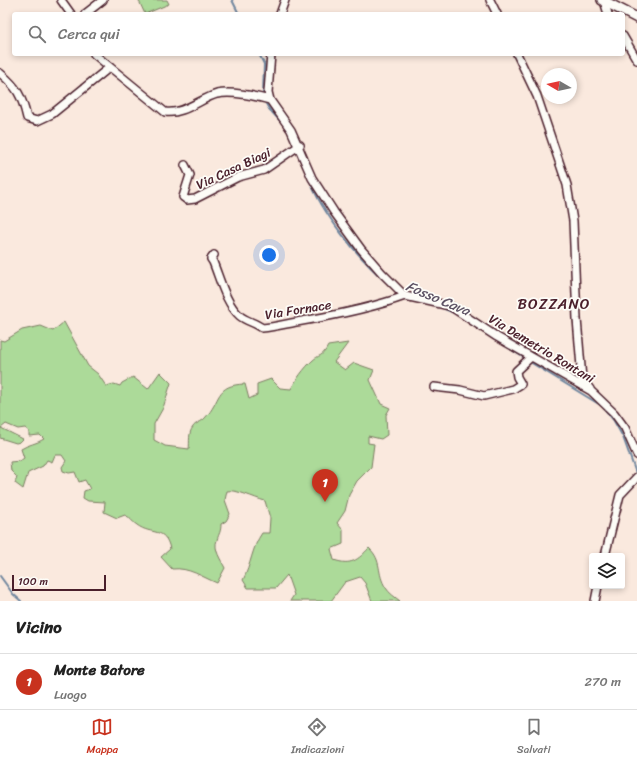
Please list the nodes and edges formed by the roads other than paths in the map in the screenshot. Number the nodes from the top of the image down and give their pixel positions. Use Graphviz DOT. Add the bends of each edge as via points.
graph roads {
  1 [pos="61,0"];
  2 [pos="103,0"];
  3 [pos="285,0"];
  4 [pos="490,0"];
  5 [pos="603,0"];
  6 [pos="70,12"];
  7 [pos="88,12"];
  8 [pos="281,12"];
  9 [pos="496,12"];
  10 [pos="607,12"];
  11 [pos="637,18"];
  12 [pos="625,39"];
  13 [pos="96,56"];
  14 [pos="271,56"];
  15 [pos="518,56"];
  16 [pos="637,60"];
  17 [pos="110,67"];
  18 [pos="0,73"];
  19 [pos="266,99"];
  20 [pos="298,147"];
  21 [pos="185,165"];
  22 [pos="214,255"];
  23 [pos="404,297"];
  24 [pos="528,360"];
  25 [pos="434,387"];
  26 [pos="591,391"];
  27 [pos="637,456"];
  28 [pos="637,477"];
  29 [pos="606,553"];
  30 [pos="597,589"];
  31 [pos="594,601"];
  1 -- 6 [label="street"];
  2 -- 7 [label="street"];
  3 -- 8 [label="street"];
  4 -- 9 [label="street"];
  5 -- 10 [label="street"];
  5 -- 11 [label="street"];
  12 -- 16 [label="street"];
  13 -- 17 [label="street"];
  14 -- 19 [label="street"];
  15 -- 26 [label="street" via="537,96 566,185 573,221 576,319 582,379"];
  17 -- 18 [label="street" via="52,114 37,121 27,118 15,86"];
  17 -- 19 [label="street" via="165,112 182,110 219,94"];
  19 -- 20 [label="street" via="291,130"];
  20 -- 21 [label="street, Via Casa Biagi" via="264,170 238,177 195,199 187,200 183,197 190,175"];
  20 -- 23 [label="street" via="312,178 334,212 361,249"];
  22 -- 23 [label="street, Via Fornace" via="212,262 232,305 241,316 254,321 262,328 333,316"];
  23 -- 24 [label="street, Via Demetrio Rontani" via="450,306"];
  24 -- 25 [label="street" via="516,371 516,377 521,384 513,389 484,396"];
  24 -- 26 [label="street, Via Demetrio Rontani"];
  26 -- 27 [label="street, Via Demetrio Rontani" via="614,413 625,428"];
  28 -- 29 [label="street" via="620,495"];
  30 -- 31 [label="street"];
}
